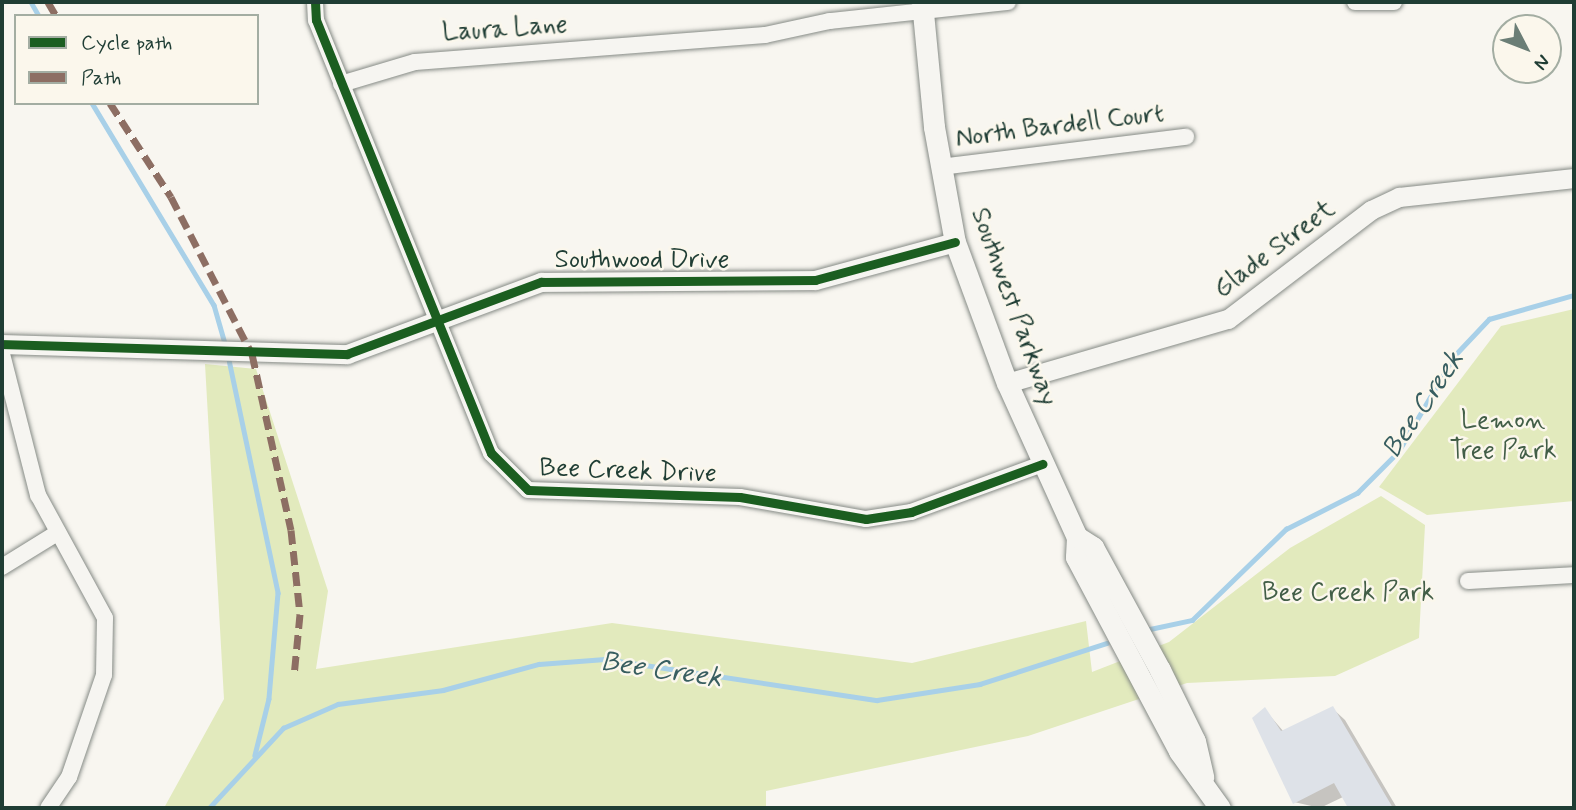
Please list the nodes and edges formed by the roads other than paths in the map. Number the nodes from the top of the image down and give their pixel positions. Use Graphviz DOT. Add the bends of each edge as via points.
graph roads {
  1 [pos="315,2"];
  2 [pos="1008,2"];
  3 [pos="1355,2"];
  4 [pos="1394,2"];
  5 [pos="922,8"];
  6 [pos="341,85"];
  7 [pos="1186,137"];
  8 [pos="940,167"];
  9 [pos="1574,178"];
  10 [pos="955,242"];
  11 [pos="438,323"];
  12 [pos="2,344"];
  13 [pos="2,354"];
  14 [pos="1007,383"];
  15 [pos="1042,464"];
  16 [pos="57,533"];
  17 [pos="2,567"];
  18 [pos="1574,575"];
  19 [pos="1468,582"];
  20 [pos="48,808"];
  21 [pos="1219,808"];
  1 -- 6 [label="street, Bee Creek Drive" via="316,20"];
  2 -- 5 [label="street, Laura Lane"];
  3 -- 4 [label="street"];
  5 -- 6 [label="street, Laura Lane" via="765,35 415,62"];
  5 -- 8 [label="main road, Southwest Parkway"];
  6 -- 11 [label="street, Bee Creek Drive"];
  7 -- 8 [label="street, North Bardell Court"];
  8 -- 10 [label="main road, Southwest Parkway"];
  9 -- 14 [label="street, Glade Street" via="1399,197 1371,210 1228,319"];
  10 -- 11 [label="street, Southwood Drive" via="815,280 541,282"];
  10 -- 14 [label="main road, Southwest Parkway"];
  11 -- 12 [label="street, Southwood Drive" via="347,354"];
  11 -- 15 [label="street, Bee Creek Drive" via="491,453 516,482 542,494 740,497 874,519"];
  13 -- 16 [label="street" via="35,485"];
  14 -- 15 [label="main road, Southwest Parkway"];
  15 -- 21 [label="main road, Southwest Parkway" via="1077,537 1076,557 1179,751 1203,777"];
  16 -- 17 [label="street"];
  16 -- 20 [label="street" via="94,590 107,646 79,749"];
  18 -- 19 [label="street"];
}
